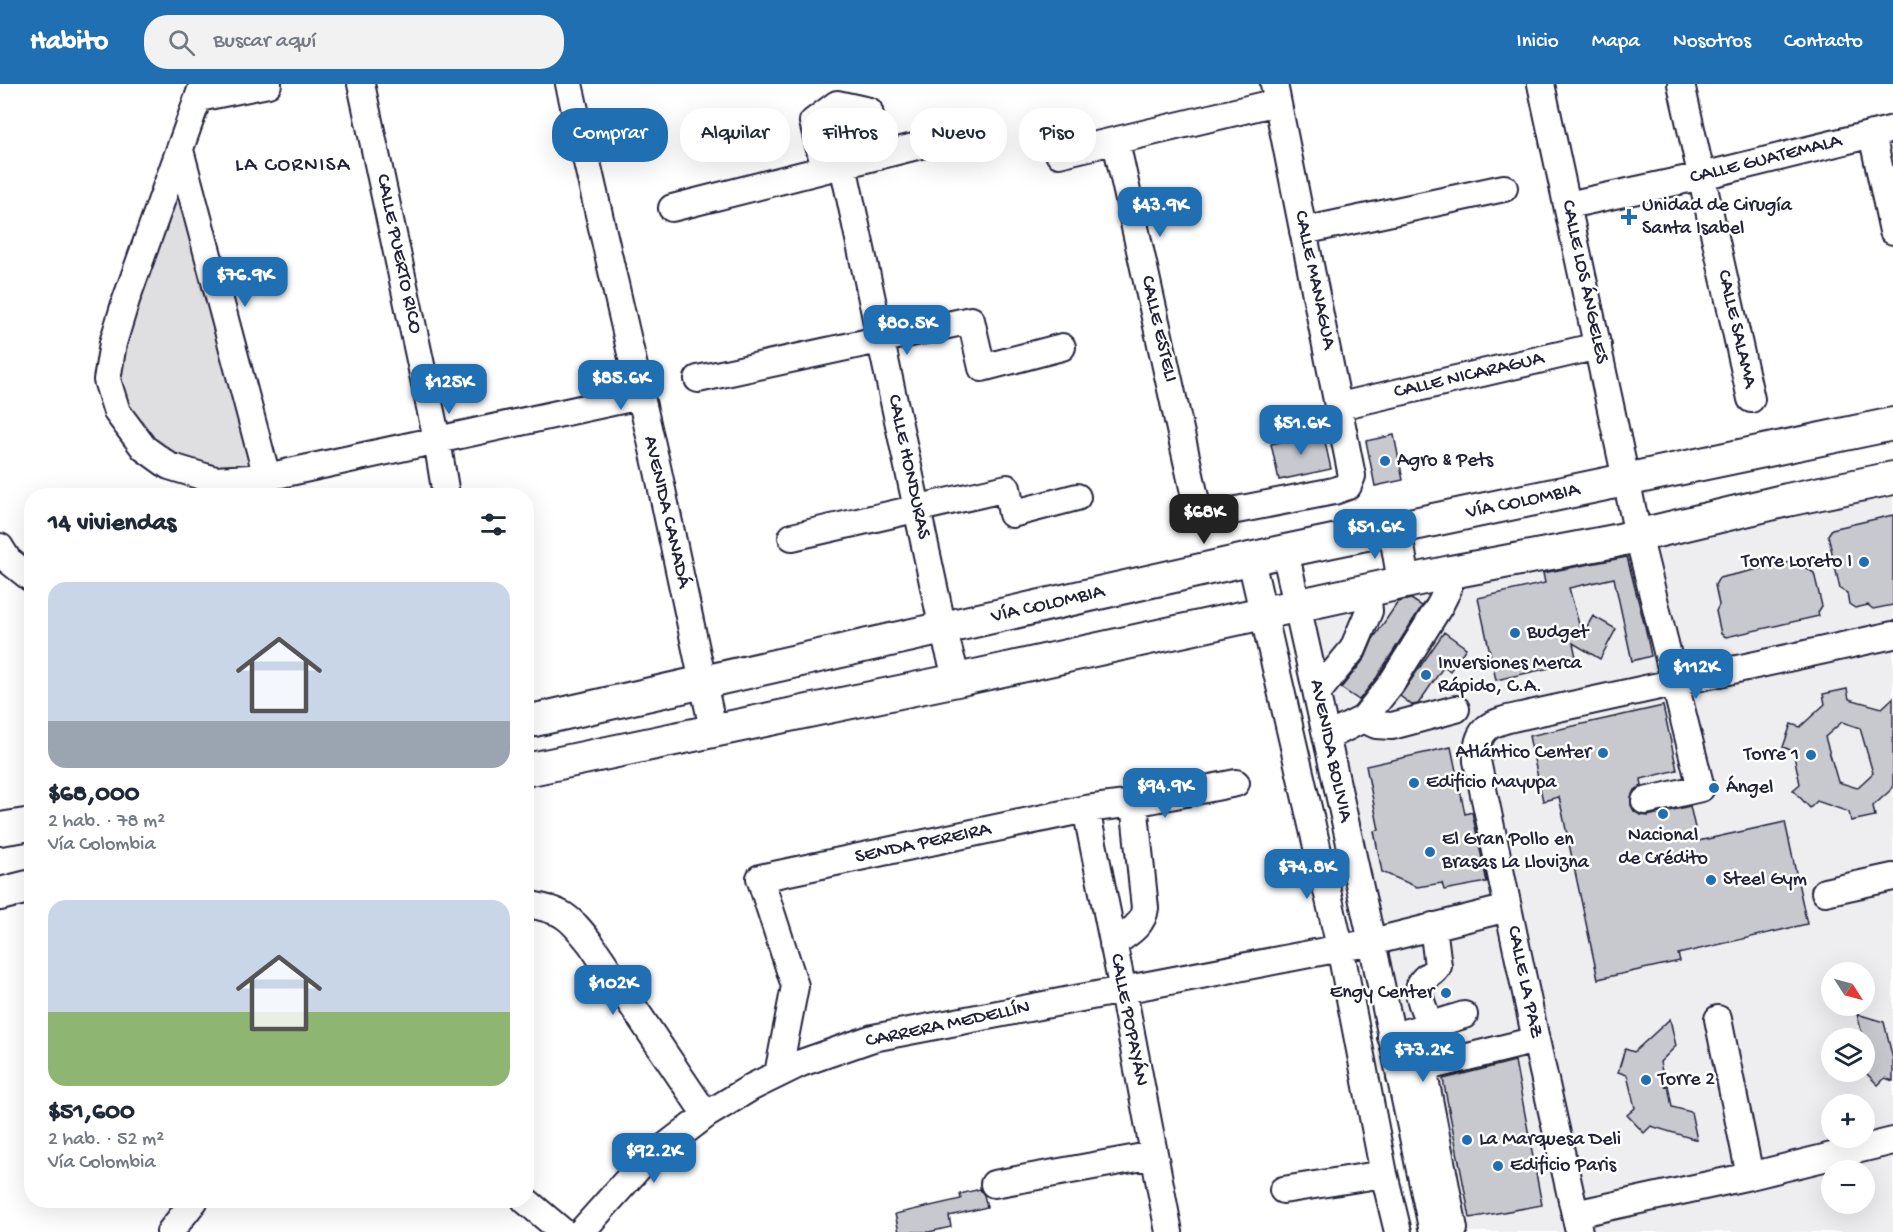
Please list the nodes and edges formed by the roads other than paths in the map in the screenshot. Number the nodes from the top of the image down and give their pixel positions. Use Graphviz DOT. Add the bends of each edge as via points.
graph roads {
  1 [pos="268,84"];
  2 [pos="361,84"];
  3 [pos="569,84"];
  4 [pos="1541,84"];
  5 [pos="1681,84"];
  6 [pos="201,91"];
  7 [pos="834,94"];
  8 [pos="1269,98"];
  9 [pos="863,108"];
  10 [pos="1883,131"];
  11 [pos="1116,142"];
  12 [pos="1096,146"];
  13 [pos="180,150"];
  14 [pos="854,162"];
  15 [pos="834,167"];
  16 [pos="1702,176"];
  17 [pos="1504,188"];
  18 [pos="1568,205"];
  19 [pos="672,208"];
  20 [pos="1303,231"];
  21 [pos="1893,231"];
  22 [pos="881,339"];
  23 [pos="1598,346"];
  24 [pos="1062,347"];
  25 [pos="698,379"];
  26 [pos="640,396"];
  27 [pos="1751,399"];
  28 [pos="1340,406"];
  29 [pos="1893,424"];
  30 [pos="437,440"];
  31 [pos="1352,476"];
  32 [pos="267,477"];
  33 [pos="1893,478"];
  34 [pos="1626,481"];
  35 [pos="445,488"];
  36 [pos="1077,497"];
  37 [pos="917,508"];
  38 [pos="1395,529"];
  39 [pos="1638,535"];
  40 [pos="792,537"];
  41 [pos="0,547"];
  42 [pos="1285,551"];
  43 [pos="1251,560"];
  44 [pos="1451,572"];
  45 [pos="24,573"];
  46 [pos="1404,582"];
  47 [pos="1367,590"];
  48 [pos="1298,604"];
  49 [pos="1263,614"];
  50 [pos="943,629"];
  51 [pos="1893,635"];
  52 [pos="957,680"];
  53 [pos="704,682"];
  54 [pos="1675,682"];
  55 [pos="1317,693"];
  56 [pos="1456,709"];
  57 [pos="1363,719"];
  58 [pos="534,720"];
  59 [pos="713,729"];
  60 [pos="1327,737"];
  61 [pos="534,768"];
  62 [pos="1236,783"];
  63 [pos="1645,801"];
  64 [pos="1134,803"];
  65 [pos="1086,809"];
  66 [pos="24,826"];
  67 [pos="0,830"];
  68 [pos="1893,877"];
  69 [pos="24,878"];
  70 [pos="0,880"];
  71 [pos="24,888"];
  72 [pos="1825,892"];
  73 [pos="0,894"];
  74 [pos="534,905"];
  75 [pos="1508,908"];
  76 [pos="1432,927"];
  77 [pos="1372,942"];
  78 [pos="1113,944"];
  79 [pos="1340,947"];
  80 [pos="1124,991"];
  81 [pos="1464,1015"];
  82 [pos="1718,1019"];
  83 [pos="1430,1025"];
  84 [pos="1391,1037"];
  85 [pos="1536,1040"];
  86 [pos="1423,1068"];
  87 [pos="778,1074"];
  88 [pos="1400,1077"];
  89 [pos="706,1115"];
  90 [pos="1893,1141"];
  91 [pos="1154,1155"];
  92 [pos="1384,1174"];
  93 [pos="1750,1176"];
  94 [pos="994,1184"];
  95 [pos="1283,1190"];
  96 [pos="189,1208"];
  97 [pos="534,1208"];
  98 [pos="1577,1223"];
  99 [pos="170,1232"];
  100 [pos="563,1232"];
  101 [pos="581,1232"];
  102 [pos="1169,1232"];
  103 [pos="1398,1232"];
  104 [pos="1433,1232"];
  105 [pos="1452,1232"];
  1 -- 6 [label="street"];
  2 -- 30 [label="street, CALLE PUERTO RICO"];
  3 -- 26 [label="street, AVENIDA CANADÁ"];
  4 -- 18 [label="street, CALLE LOS ÁNGELES"];
  5 -- 16 [label="street, CALLE SALAMA"];
  6 -- 13 [label="street"];
  7 -- 9 [label="street, CALLE HONDURAS"];
  7 -- 15 [label="street, CALLE HONDURAS" via="813,122"];
  8 -- 11 [label="street"];
  8 -- 20 [label="street, CALLE MANAGUA"];
  10 -- 16 [label="street, CALLE GUATEMALA"];
  10 -- 21 [label="street"];
  11 -- 12 [label="street"];
  11 -- 31 [label="street, CALLE ESTELI" via="1197,506 1204,515 1334,491 1348,486"];
  13 -- 32 [label="street"];
  13 -- 32 [label="street" via="126,300 107,380 117,412 144,448 169,465 215,480"];
  14 -- 15 [label="street"];
  15 -- 19 [label="street"];
  15 -- 22 [label="street, CALLE HONDURAS"];
  16 -- 18 [label="street, CALLE GUATEMALA"];
  16 -- 27 [label="street, CALLE SALAMA"];
  17 -- 20 [label="street"];
  18 -- 23 [label="street, CALLE LOS ÁNGELES"];
  20 -- 28 [label="street, CALLE MANAGUA"];
  22 -- 24 [label="street" via="971,320 982,368"];
  22 -- 25 [label="street"];
  22 -- 37 [label="street, CALLE HONDURAS"];
  23 -- 28 [label="street, CALLE NICARAGUA"];
  23 -- 34 [label="street, CALLE LOS ÁNGELES"];
  26 -- 30 [label="street"];
  26 -- 53 [label="street, AVENIDA CANADÁ"];
  28 -- 31 [label="street, CALLE MANAGUA"];
  29 -- 34 [label="main road, VÍA COLOMBIA"];
  30 -- 32 [label="street"];
  30 -- 35 [label="street, CALLE PUERTO RICO"];
  33 -- 39 [label="main road"];
  34 -- 38 [label="main road, VÍA COLOMBIA"];
  34 -- 39 [label="street, CALLE LOS ÁNGELES"];
  36 -- 37 [label="street" via="1012,514 1007,488"];
  37 -- 40 [label="street"];
  37 -- 50 [label="street, CALLE HONDURAS"];
  38 -- 42 [label="main road, VÍA COLOMBIA"];
  38 -- 46 [label="main road"];
  39 -- 44 [label="main road"];
  39 -- 54 [label="street, CALLE LOS ÁNGELES"];
  41 -- 45 [label="street" via="8,560"];
  42 -- 43 [label="main road, VÍA COLOMBIA"];
  42 -- 48 [label="street, AVENIDA BOLIVIA"];
  43 -- 49 [label="street, AVENIDA BOLIVIA"];
  43 -- 50 [label="main road, VÍA COLOMBIA"];
  44 -- 46 [label="main road"];
  44 -- 57 [label="street" via="1448,589 1412,652"];
  46 -- 47 [label="main road"];
  47 -- 48 [label="main road"];
  47 -- 55 [label="street" via="1369,611 1353,649"];
  48 -- 49 [label="main road"];
  48 -- 55 [label="street, AVENIDA BOLIVIA"];
  49 -- 52 [label="main road"];
  49 -- 79 [label="street, AVENIDA BOLIVIA"];
  50 -- 52 [label="street"];
  50 -- 53 [label="main road, VÍA COLOMBIA"];
  51 -- 54 [label="street"];
  52 -- 59 [label="main road"];
  53 -- 58 [label="main road, VÍA COLOMBIA"];
  53 -- 59 [label="street, AVENIDA CANADÁ"];
  54 -- 63 [label="street, CALLE LOS ÁNGELES" via="1701,789"];
  54 -- 75 [label="street, CALLE LA PAZ" via="1505,720 1482,732 1476,744 1477,761"];
  55 -- 60 [label="street, AVENIDA BOLIVIA"];
  56 -- 57 [label="street" via="1392,726"];
  57 -- 60 [label="street"];
  59 -- 61 [label="main road"];
  60 -- 77 [label="street, AVENIDA BOLIVIA"];
  62 -- 64 [label="street, SENDA PEREIRA"];
  64 -- 65 [label="street, SENDA PEREIRA"];
  64 -- 78 [label="street" via="1144,916"];
  65 -- 78 [label="street, CALLE POPAYÁN"];
  65 -- 87 [label="street, SENDA PEREIRA" via="760,878 795,986"];
  66 -- 67 [label="main road"];
  68 -- 72 [label="street"];
  69 -- 70 [label="main road"];
  71 -- 73 [label="main road"];
  74 -- 89 [label="street" via="572,920"];
  75 -- 76 [label="street, CARRERA MEDELLÍN"];
  75 -- 85 [label="street, CALLE LA PAZ"];
  76 -- 77 [label="street, CARRERA MEDELLÍN"];
  76 -- 83 [label="street" via="1438,966 1422,981 1418,992"];
  77 -- 79 [label="street, CARRERA MEDELLÍN"];
  77 -- 84 [label="street, AVENIDA BOLIVIA"];
  78 -- 80 [label="street, CALLE POPAYÁN"];
  79 -- 80 [label="street, CARRERA MEDELLÍN"];
  79 -- 92 [label="street, AVENIDA BOLIVIA"];
  80 -- 87 [label="street, CARRERA MEDELLÍN" via="873,1038"];
  80 -- 91 [label="street, CALLE POPAYÁN"];
  81 -- 83 [label="street"];
  82 -- 93 [label="street"];
  83 -- 84 [label="street"];
  84 -- 88 [label="street, AVENIDA BOLIVIA"];
  85 -- 86 [label="street"];
  85 -- 98 [label="street, CALLE LA PAZ"];
  86 -- 88 [label="street"];
  86 -- 105 [label="street"];
  87 -- 89 [label="street, CARRERA MEDELLÍN"];
  88 -- 104 [label="street, AVENIDA BOLIVIA"];
  89 -- 101 [label="street, CARRERA MEDELLÍN" via="640,1166"];
  90 -- 93 [label="street"];
  91 -- 94 [label="street"];
  91 -- 102 [label="street, CALLE POPAYÁN"];
  92 -- 95 [label="street"];
  92 -- 103 [label="street, AVENIDA BOLIVIA"];
  93 -- 98 [label="street"];
  96 -- 99 [label="street"];
  97 -- 100 [label="street"];
}
